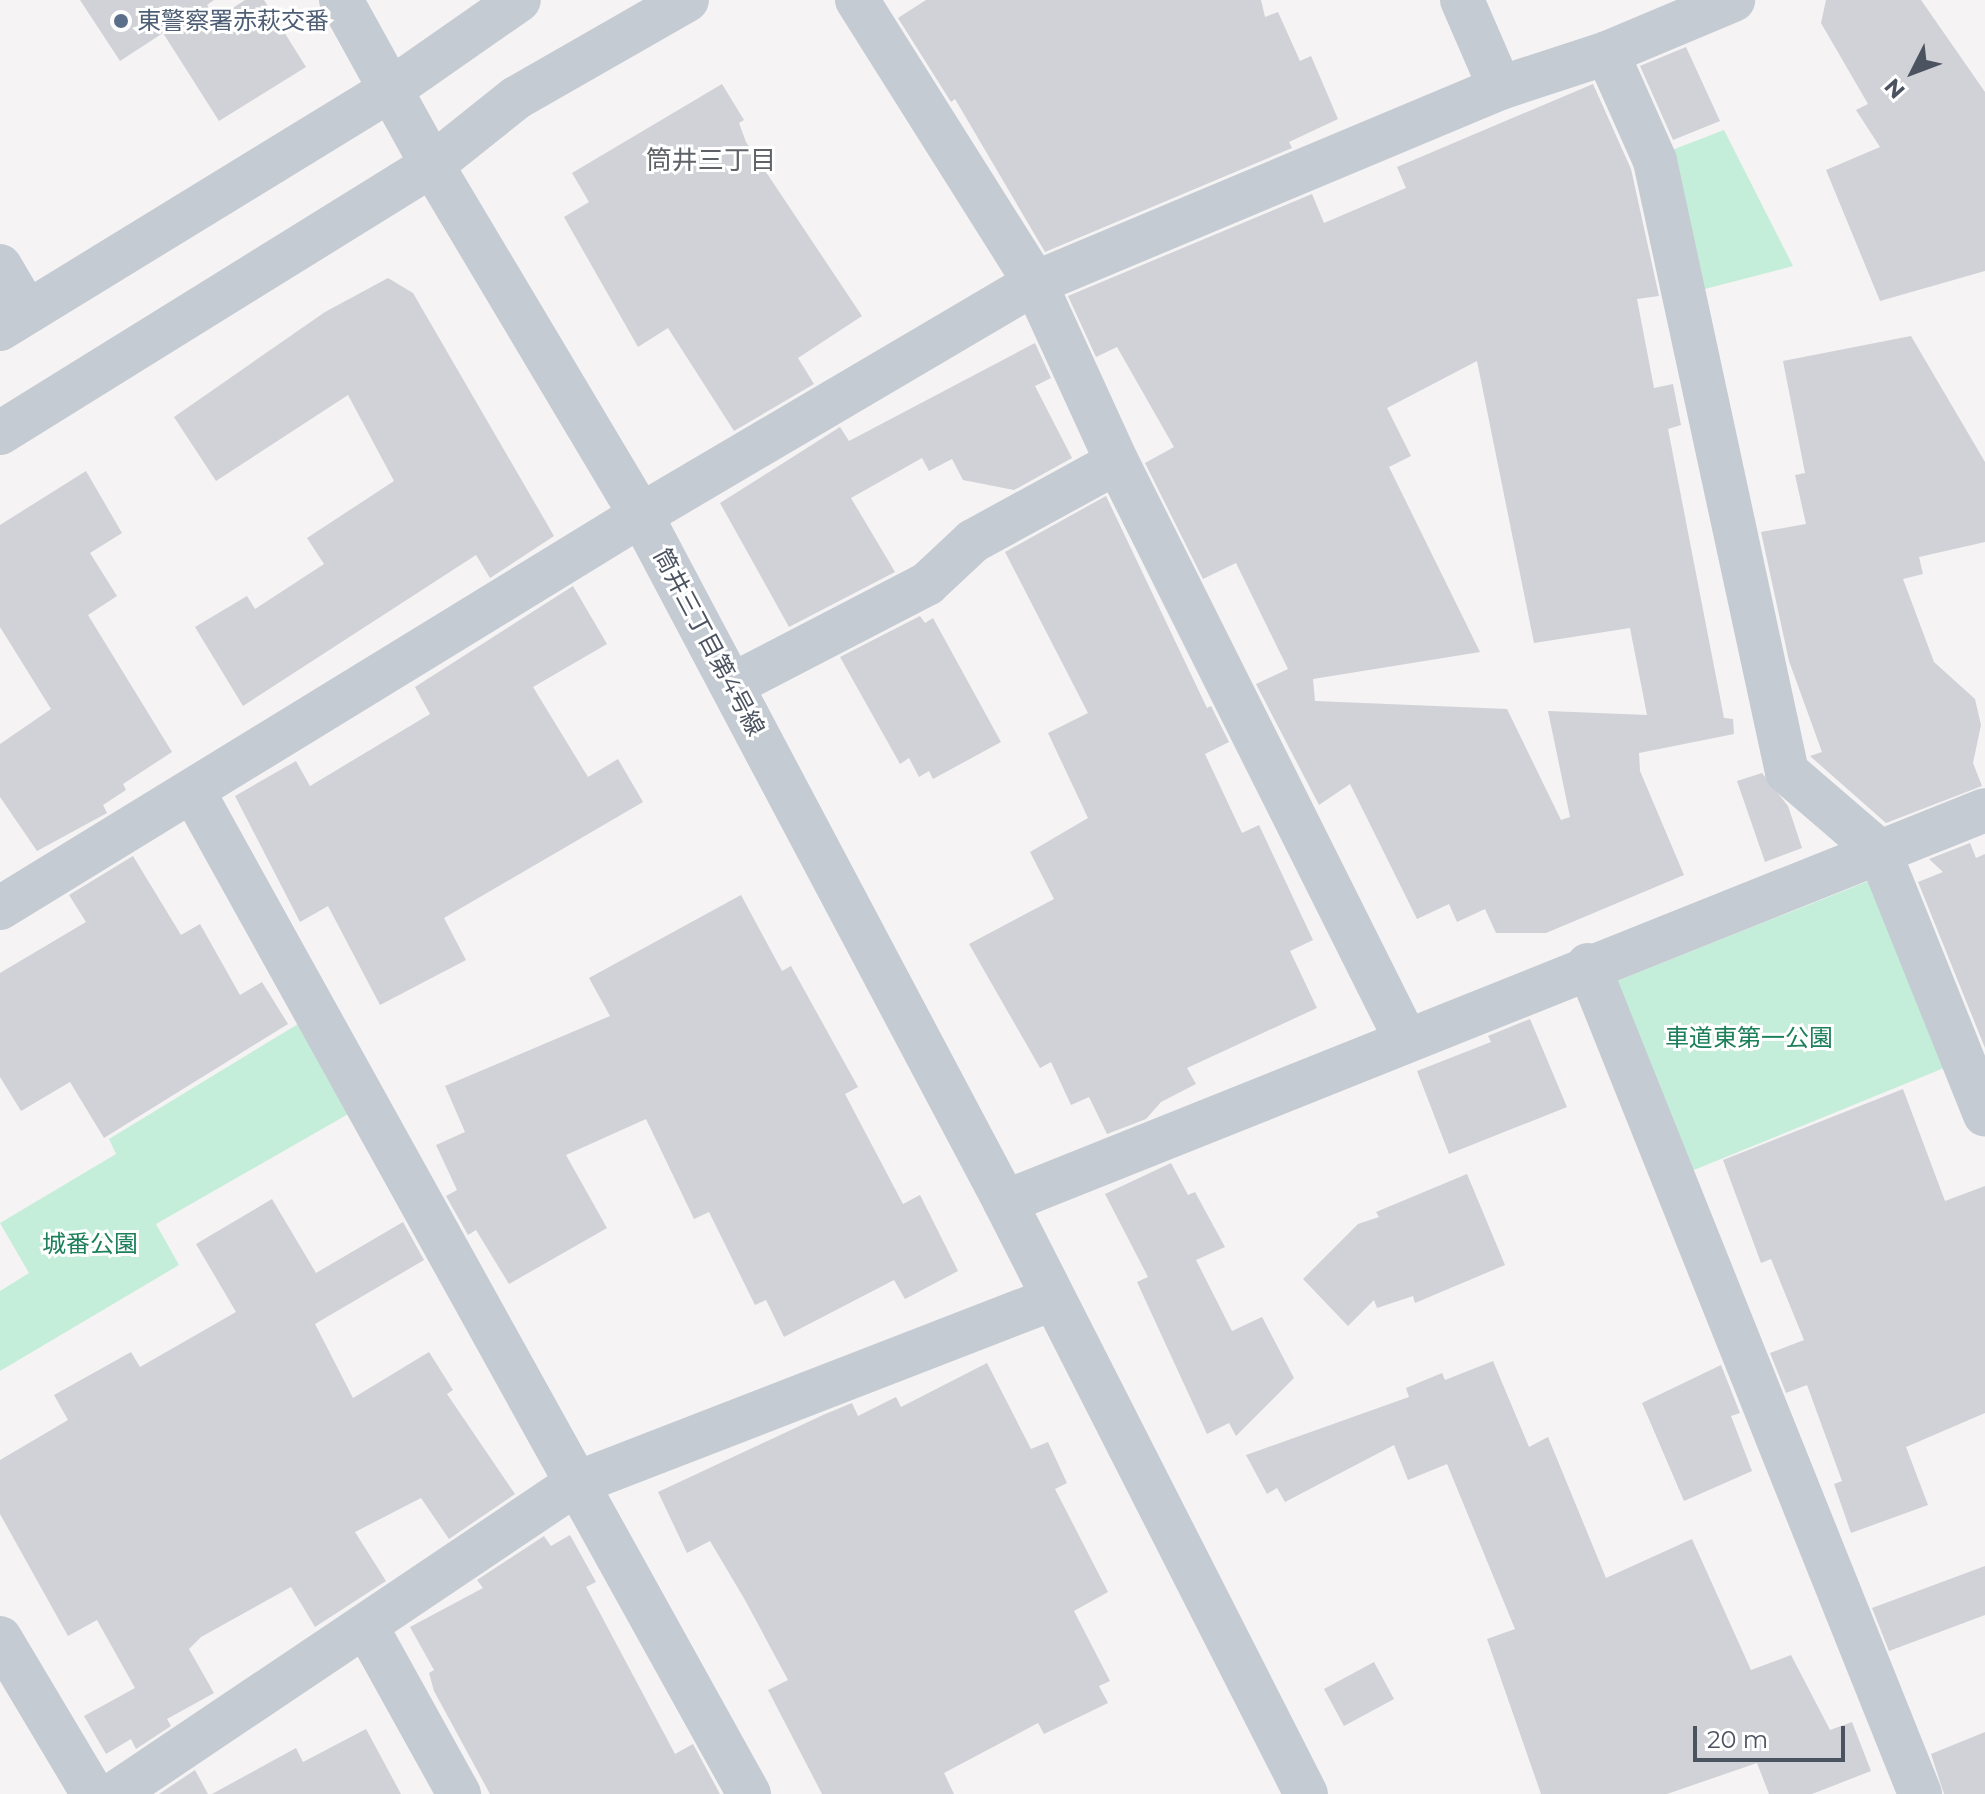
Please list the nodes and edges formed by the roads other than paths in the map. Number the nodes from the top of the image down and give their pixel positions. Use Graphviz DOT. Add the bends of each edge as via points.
graph roads {
  1 [pos="341,0"];
  2 [pos="519,0"];
  3 [pos="687,0"];
  4 [pos="857,0"];
  5 [pos="1462,0"];
  6 [pos="1733,0"];
  7 [pos="1607,53"];
  8 [pos="1500,88"];
  9 [pos="390,90"];
  10 [pos="432,165"];
  11 [pos="0,266"];
  12 [pos="1035,283"];
  13 [pos="14,320"];
  14 [pos="0,433"];
  15 [pos="1117,462"];
  16 [pos="641,515"];
  17 [pos="732,685"];
  18 [pos="193,791"];
  19 [pos="1985,810"];
  20 [pos="1879,851"];
  21 [pos="0,908"];
  22 [pos="1588,965"];
  23 [pos="1405,1038"];
  24 [pos="1985,1115"];
  25 [pos="1005,1202"];
  26 [pos="1052,1299"];
  27 [pos="577,1483"];
  28 [pos="367,1628"];
  29 [pos="0,1638"];
  30 [pos="93,1794"];
  31 [pos="114,1794"];
  32 [pos="459,1794"];
  33 [pos="749,1794"];
  34 [pos="1306,1794"];
  35 [pos="1920,1794"];
  1 -- 9 [label="street, 筒井三丁目第4号線"];
  2 -- 9 [label="street"];
  3 -- 10 [label="street" via="516,98"];
  4 -- 12 [label="street"];
  5 -- 8 [label="street"];
  6 -- 7 [label="street"];
  7 -- 8 [label="street"];
  7 -- 20 [label="street" via="1655,161 1787,772"];
  8 -- 12 [label="street"];
  9 -- 10 [label="street, 筒井三丁目第4号線"];
  9 -- 13 [label="street"];
  10 -- 14 [label="street"];
  10 -- 16 [label="street, 筒井三丁目第4号線"];
  11 -- 13 [label="street"];
  12 -- 15 [label="street"];
  12 -- 16 [label="street"];
  15 -- 17 [label="street" via="973,541 927,584"];
  15 -- 23 [label="street"];
  16 -- 17 [label="street, 筒井三丁目第4号線"];
  16 -- 18 [label="street"];
  17 -- 25 [label="street, 筒井三丁目第4号線"];
  18 -- 21 [label="street"];
  18 -- 27 [label="street"];
  19 -- 20 [label="street"];
  20 -- 22 [label="street"];
  20 -- 24 [label="street"];
  22 -- 23 [label="street"];
  22 -- 35 [label="street"];
  23 -- 25 [label="street"];
  25 -- 26 [label="street, 筒井三丁目第4号線"];
  26 -- 27 [label="street"];
  26 -- 34 [label="street, 筒井三丁目第4号線"];
  27 -- 28 [label="street"];
  27 -- 33 [label="street"];
  28 -- 31 [label="street"];
  28 -- 32 [label="street"];
  29 -- 30 [label="street"];
}
